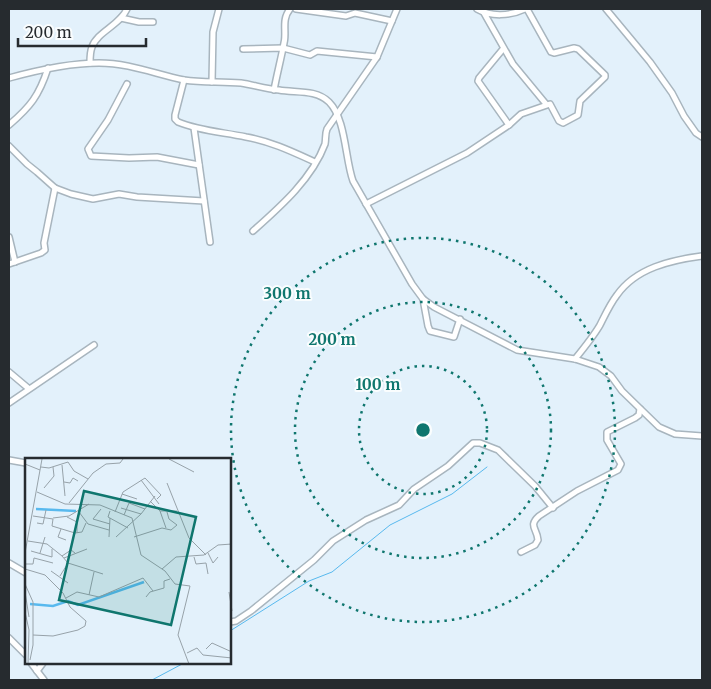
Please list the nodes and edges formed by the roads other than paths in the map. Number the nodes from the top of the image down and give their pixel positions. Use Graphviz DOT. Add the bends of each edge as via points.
graph roads {
  1 [pos="127,9"];
  2 [pos="219,9"];
  3 [pos="288,9"];
  4 [pos="296,9"];
  5 [pos="397,9"];
  6 [pos="477,9"];
  7 [pos="526,9"];
  8 [pos="606,9"];
  9 [pos="484,13"];
  10 [pos="121,18"];
  11 [pos="392,21"];
  12 [pos="153,22"];
  13 [pos="283,48"];
  14 [pos="243,49"];
  15 [pos="503,49"];
  16 [pos="377,58"];
  17 [pos="90,63"];
  18 [pos="48,68"];
  19 [pos="9,78"];
  20 [pos="184,80"];
  21 [pos="212,82"];
  22 [pos="127,84"];
  23 [pos="274,90"];
  24 [pos="546,104"];
  25 [pos="337,114"];
  26 [pos="510,125"];
  27 [pos="9,126"];
  28 [pos="194,128"];
  29 [pos="702,137"];
  30 [pos="9,146"];
  31 [pos="315,162"];
  32 [pos="199,165"];
  33 [pos="56,188"];
  34 [pos="204,201"];
  35 [pos="366,204"];
  36 [pos="253,232"];
  37 [pos="9,237"];
  38 [pos="210,242"];
  39 [pos="702,256"];
  40 [pos="15,262"];
  41 [pos="9,264"];
  42 [pos="423,298"];
  43 [pos="460,319"];
  44 [pos="94,344"];
  45 [pos="575,359"];
  46 [pos="9,372"];
  47 [pos="28,388"];
  48 [pos="9,403"];
  49 [pos="640,409"];
  50 [pos="702,436"];
  51 [pos="9,460"];
  52 [pos="25,463"];
  53 [pos="553,508"];
  54 [pos="521,552"];
  55 [pos="9,563"];
  56 [pos="25,572"];
  57 [pos="231,622"];
  58 [pos="9,638"];
  59 [pos="25,654"];
  60 [pos="32,664"];
  61 [pos="42,664"];
  62 [pos="37,672"];
  63 [pos="44,680"];
  1 -- 10 [label="street"];
  2 -- 21 [label="street" via="213,32"];
  3 -- 13 [label="street" via="283,28"];
  4 -- 11 [label="street" via="346,16 355,13"];
  5 -- 11 [label="street"];
  6 -- 9 [label="street"];
  7 -- 9 [label="street" via="504,15"];
  7 -- 24 [label="street" via="551,52 578,49 605,75 580,101 578,115 563,123 556,118 550,104"];
  8 -- 29 [label="street" via="650,62 688,122"];
  9 -- 15 [label="street"];
  10 -- 12 [label="street"];
  10 -- 17 [label="street" via="95,40"];
  11 -- 16 [label="street"];
  13 -- 14 [label="street"];
  13 -- 16 [label="street" via="310,56 317,52"];
  13 -- 23 [label="street"];
  15 -- 24 [label="street"];
  15 -- 26 [label="street" via="478,81"];
  16 -- 25 [label="street"];
  17 -- 18 [label="street"];
  17 -- 20 [label="street" via="136,66"];
  18 -- 19 [label="street"];
  18 -- 27 [label="street" via="41,88 25,111"];
  20 -- 21 [label="street"];
  20 -- 28 [label="street" via="175,119"];
  21 -- 23 [label="street" via="240,83"];
  22 -- 32 [label="street" via="88,149 91,156 157,157"];
  23 -- 25 [label="street" via="318,95 328,101"];
  24 -- 26 [label="street" via="522,114"];
  25 -- 31 [label="street" via="327,129 326,141"];
  25 -- 35 [label="street" via="349,170"];
  26 -- 35 [label="street" via="467,153"];
  28 -- 31 [label="street" via="248,137"];
  28 -- 32 [label="street"];
  30 -- 33 [label="street"];
  31 -- 36 [label="street" via="306,178"];
  32 -- 34 [label="street"];
  33 -- 34 [label="street" via="93,199 119,194"];
  33 -- 40 [label="street" via="45,250"];
  34 -- 38 [label="street"];
  35 -- 42 [label="street"];
  37 -- 40 [label="street"];
  39 -- 45 [label="street" via="664,263 633,280 617,294 599,327"];
  40 -- 41 [label="street"];
  42 -- 43 [label="street"];
  42 -- 43 [label="street" via="430,331 454,337"];
  43 -- 45 [label="street" via="517,350"];
  44 -- 47 [label="street"];
  45 -- 49 [label="street" via="591,363 611,376"];
  46 -- 47 [label="street"];
  47 -- 48 [label="street"];
  49 -- 50 [label="street" via="660,427 675,434"];
  49 -- 53 [label="street" via="635,418 607,432 607,440 621,464 618,470 577,491"];
  51 -- 52 [label="street"];
  53 -- 54 [label="street" via="534,521 538,540"];
  53 -- 57 [label="street" via="498,450 474,443 414,489 399,505 332,541 314,560 251,611"];
  55 -- 56 [label="street"];
  58 -- 59 [label="street"];
  60 -- 62 [label="street"];
  61 -- 62 [label="street"];
  62 -- 63 [label="street"];
}
